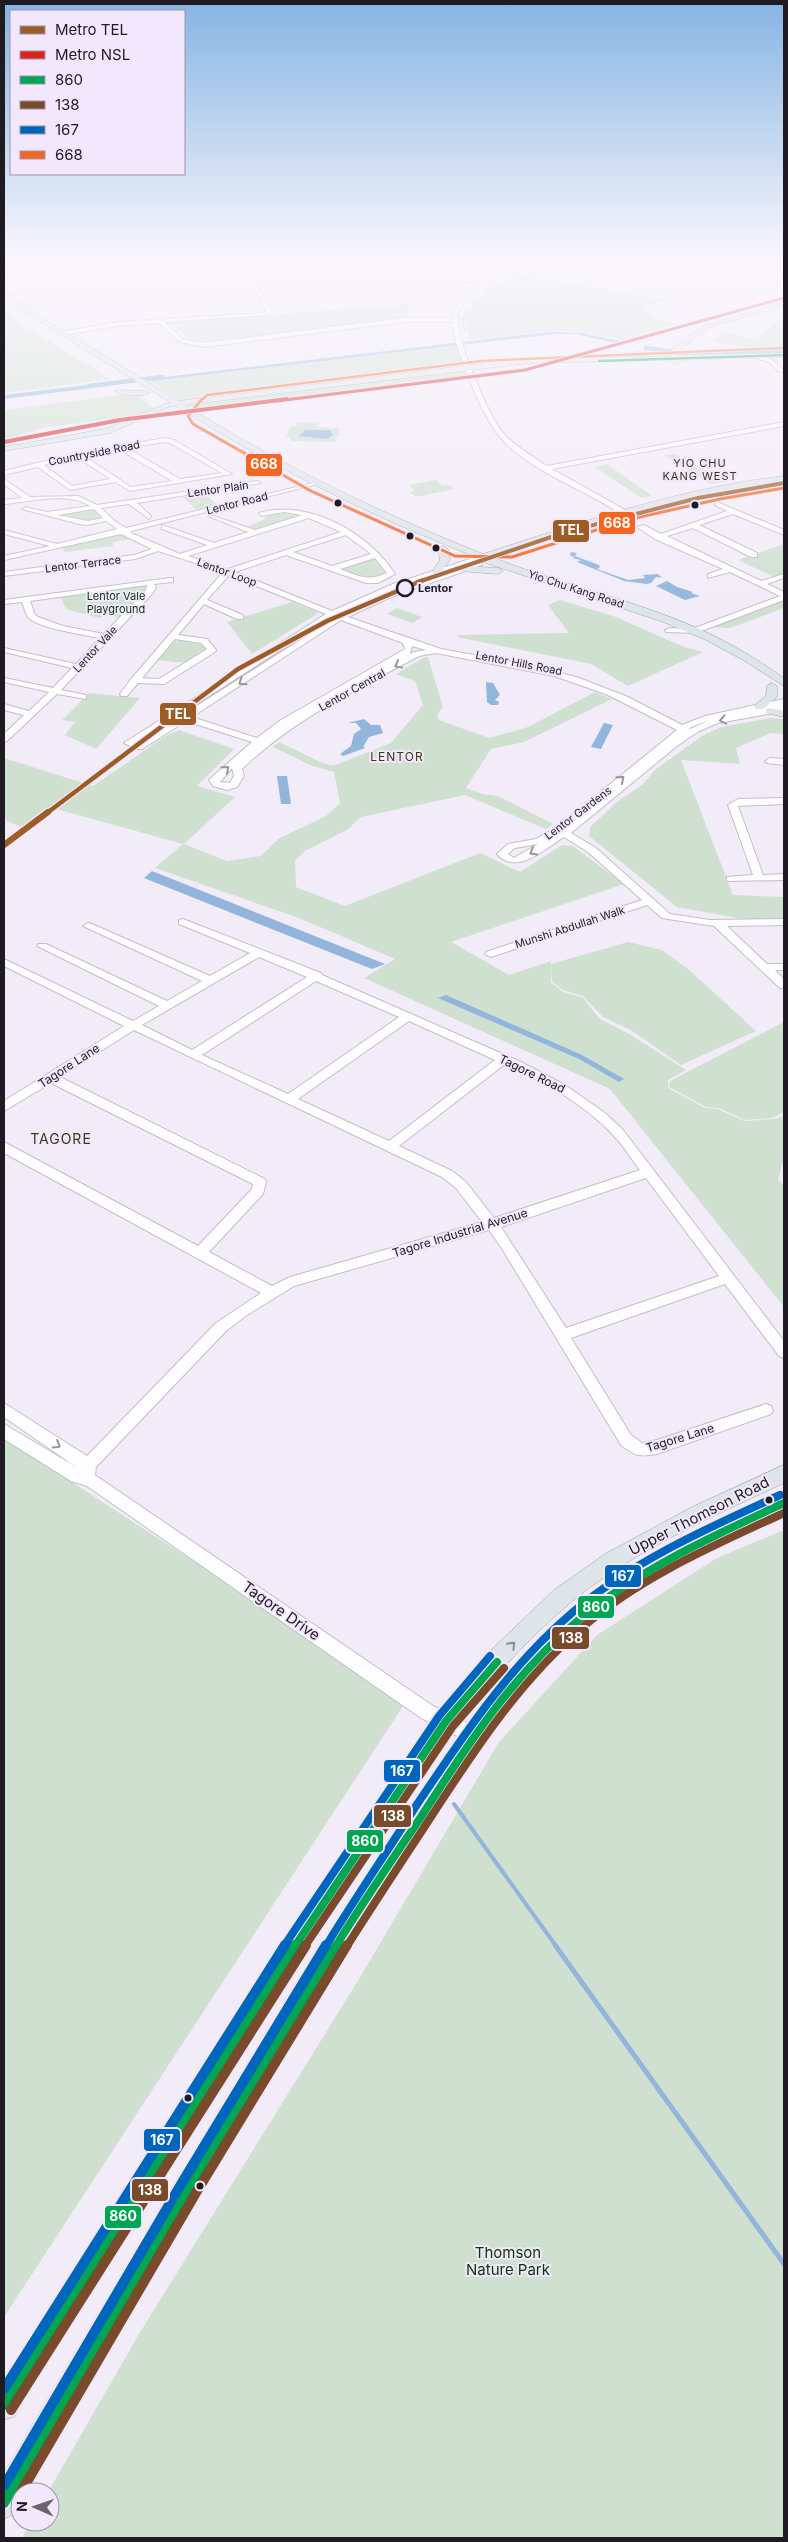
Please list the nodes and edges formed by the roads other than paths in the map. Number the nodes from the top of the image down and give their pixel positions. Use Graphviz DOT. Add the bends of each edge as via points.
graph roads {
  1 [pos="125,376"];
  2 [pos="419,376"];
  3 [pos="424,376"];
  4 [pos="477,376"];
  5 [pos="119,377"];
  6 [pos="132,380"];
  7 [pos="120,392"];
  8 [pos="146,394"];
  9 [pos="156,399"];
  10 [pos="209,404"];
  11 [pos="174,405"];
  12 [pos="155,413"];
  13 [pos="197,416"];
  14 [pos="185,417"];
  15 [pos="784,424"];
  16 [pos="122,448"];
  17 [pos="4,450"];
  18 [pos="78,455"];
  19 [pos="38,464"];
  20 [pos="549,467"];
  21 [pos="4,473"];
  22 [pos="784,479"];
  23 [pos="115,480"];
  24 [pos="4,481"];
  25 [pos="179,482"];
  26 [pos="257,483"];
  27 [pos="315,483"];
  28 [pos="784,483"];
  29 [pos="304,486"];
  30 [pos="178,495"];
  31 [pos="28,499"];
  32 [pos="4,502"];
  33 [pos="131,502"];
  34 [pos="186,502"];
  35 [pos="718,504"];
  36 [pos="96,507"];
  37 [pos="25,509"];
  38 [pos="734,511"];
  39 [pos="629,513"];
  40 [pos="49,514"];
  41 [pos="261,514"];
  42 [pos="726,514"];
  43 [pos="210,515"];
  44 [pos="307,516"];
  45 [pos="149,517"];
  46 [pos="108,519"];
  47 [pos="162,524"];
  48 [pos="693,525"];
  49 [pos="641,527"];
  50 [pos="122,530"];
  51 [pos="4,532"];
  52 [pos="254,532"];
  53 [pos="346,533"];
  54 [pos="784,533"];
  55 [pos="658,536"];
  56 [pos="784,539"];
  57 [pos="213,545"];
  58 [pos="57,546"];
  59 [pos="456,547"];
  60 [pos="160,548"];
  61 [pos="443,549"];
  62 [pos="510,550"];
  63 [pos="285,552"];
  64 [pos="375,554"];
  65 [pos="183,555"];
  66 [pos="754,555"];
  67 [pos="4,558"];
  68 [pos="481,560"];
  69 [pos="509,567"];
  70 [pos="332,569"];
  71 [pos="462,569"];
  72 [pos="728,570"];
  73 [pos="229,572"];
  74 [pos="437,572"];
  75 [pos="498,572"];
  76 [pos="4,574"];
  77 [pos="711,576"];
  78 [pos="784,576"];
  79 [pos="170,580"];
  80 [pos="150,583"];
  81 [pos="760,584"];
  82 [pos="784,596"];
  83 [pos="25,599"];
  84 [pos="202,601"];
  85 [pos="4,602"];
  86 [pos="338,615"];
  87 [pos="240,617"];
  88 [pos="172,636"];
  89 [pos="692,636"];
  90 [pos="106,637"];
  91 [pos="407,642"];
  92 [pos="4,650"];
  93 [pos="444,652"];
  94 [pos="78,667"];
  95 [pos="4,680"];
  96 [pos="135,680"];
  97 [pos="780,683"];
  98 [pos="55,691"];
  99 [pos="124,694"];
  100 [pos="784,696"];
  101 [pos="83,697"];
  102 [pos="212,702"];
  103 [pos="784,702"];
  104 [pos="759,707"];
  105 [pos="4,708"];
  106 [pos="784,708"];
  107 [pos="770,711"];
  108 [pos="30,714"];
  109 [pos="784,714"];
  110 [pos="177,718"];
  111 [pos="206,724"];
  112 [pos="689,729"];
  113 [pos="6,735"];
  114 [pos="258,745"];
  115 [pos="770,761"];
  116 [pos="784,762"];
  117 [pos="784,802"];
  118 [pos="562,832"];
  119 [pos="784,877"];
  120 [pos="759,878"];
  121 [pos="731,879"];
  122 [pos="649,901"];
  123 [pos="183,922"];
  124 [pos="784,922"];
  125 [pos="717,923"];
  126 [pos="88,926"];
  127 [pos="42,946"];
  128 [pos="260,952"];
  129 [pos="490,954"];
  130 [pos="4,962"];
  131 [pos="765,967"];
  132 [pos="784,967"];
  133 [pos="317,975"];
  134 [pos="210,980"];
  135 [pos="784,985"];
  136 [pos="167,1005"];
  137 [pos="408,1016"];
  138 [pos="134,1024"];
  139 [pos="193,1055"];
  140 [pos="504,1059"];
  141 [pos="51,1078"];
  142 [pos="288,1100"];
  143 [pos="4,1108"];
  144 [pos="4,1147"];
  145 [pos="390,1147"];
  146 [pos="648,1172"];
  147 [pos="493,1224"];
  148 [pos="200,1253"];
  149 [pos="728,1278"];
  150 [pos="271,1292"];
  151 [pos="563,1335"];
  152 [pos="784,1352"];
  153 [pos="4,1409"];
  154 [pos="766,1410"];
  155 [pos="4,1431"];
  156 [pos="85,1474"];
  157 [pos="784,1474"];
  158 [pos="784,1503"];
  159 [pos="446,1721"];
  160 [pos="475,1736"];
  161 [pos="4,2405"];
  162 [pos="4,2503"];
  1 -- 6 [label="main road, Yio Chu Kang Road"];
  2 -- 11 [label="main road"];
  3 -- 10 [label="main road"];
  4 -- 20 [label="street" via="499,432"];
  5 -- 6 [label="main road, Yio Chu Kang Road"];
  6 -- 8 [label="main road, Yio Chu Kang Road"];
  6 -- 11 [label="main road, Yio Chu Kang Road" via="142,382"];
  7 -- 8 [label="main road"];
  8 -- 9 [label="main road, Yio Chu Kang Road"];
  9 -- 11 [label="main road, Yio Chu Kang Road"];
  9 -- 12 [label="main road"];
  10 -- 11 [label="main road"];
  10 -- 13 [label="main road"];
  11 -- 12 [label="main road"];
  11 -- 13 [label="main road, Yio Chu Kang Road"];
  11 -- 14 [label="main road, Yio Chu Kang Road"];
  12 -- 14 [label="main road"];
  12 -- 17 [label="main road" via="108,434"];
  13 -- 27 [label="main road, Yio Chu Kang Road"];
  14 -- 29 [label="main road, Yio Chu Kang Road"];
  15 -- 20 [label="street"];
  16 -- 18 [label="street, Countryside Road"];
  16 -- 25 [label="street"];
  16 -- 25 [label="street, Countryside Road" via="172,441 229,474"];
  18 -- 19 [label="street, Countryside Road"];
  18 -- 23 [label="street, Countryside Road"];
  19 -- 21 [label="street, Countryside Road"];
  19 -- 23 [label="street" via="70,488"];
  20 -- 39 [label="street"];
  22 -- 39 [label="main road" via="718,490"];
  23 -- 25 [label="street, Countryside Road" via="130,489"];
  24 -- 31 [label="street"];
  26 -- 30 [label="street, Lentor Plain"];
  27 -- 29 [label="street, Lentor Road"];
  27 -- 59 [label="main road, Yio Chu Kang Road"];
  28 -- 39 [label="main road"];
  29 -- 47 [label="street, Lentor Road"];
  29 -- 61 [label="main road, Yio Chu Kang Road" via="369,519"];
  30 -- 33 [label="street, Lentor Plain"];
  30 -- 34 [label="street, Lentor Plain"];
  31 -- 32 [label="street, Lentor Loop"];
  31 -- 36 [label="street, Lentor Loop" via="78,498"];
  33 -- 36 [label="street, Lentor Plain"];
  33 -- 45 [label="street"];
  35 -- 38 [label="street"];
  36 -- 40 [label="street, Lentor Plain"];
  36 -- 46 [label="street, Lentor Loop"];
  37 -- 40 [label="street"];
  38 -- 42 [label="street"];
  38 -- 54 [label="street"];
  39 -- 62 [label="main road"];
  40 -- 46 [label="street" via="85,523"];
  41 -- 44 [label="street" via="285,510"];
  42 -- 48 [label="street"];
  42 -- 56 [label="street"];
  43 -- 52 [label="street"];
  44 -- 52 [label="street"];
  44 -- 53 [label="street"];
  46 -- 50 [label="street, Lentor Loop"];
  47 -- 50 [label="street, Lentor Road"];
  47 -- 57 [label="street"];
  48 -- 55 [label="street"];
  48 -- 66 [label="street"];
  49 -- 55 [label="street"];
  50 -- 58 [label="street, Lentor Road"];
  50 -- 60 [label="street, Lentor Loop"];
  51 -- 58 [label="street"];
  52 -- 57 [label="street"];
  53 -- 63 [label="street"];
  53 -- 64 [label="street"];
  55 -- 72 [label="street"];
  57 -- 65 [label="street"];
  58 -- 67 [label="street, Lentor Road"];
  59 -- 62 [label="main road"];
  59 -- 68 [label="main road, Yio Chu Kang Road"];
  60 -- 65 [label="street, Lentor Loop"];
  60 -- 76 [label="street, Lentor Terrace" via="135,557"];
  61 -- 68 [label="main road, Yio Chu Kang Road"];
  61 -- 74 [label="main road" via="445,560"];
  62 -- 68 [label="main road"];
  62 -- 69 [label="main road" via="507,557"];
  63 -- 70 [label="street"];
  63 -- 73 [label="street"];
  64 -- 70 [label="street"];
  64 -- 70 [label="street" via="390,575 366,581"];
  65 -- 73 [label="street, Lentor Loop"];
  68 -- 69 [label="main road, Yio Chu Kang Road"];
  68 -- 71 [label="street"];
  68 -- 74 [label="street"];
  68 -- 75 [label="main road, Yio Chu Kang Road"];
  69 -- 89 [label="main road, Yio Chu Kang Road" via="623,604"];
  71 -- 75 [label="main road"];
  71 -- 86 [label="street"];
  72 -- 77 [label="street"];
  72 -- 81 [label="street"];
  73 -- 84 [label="street"];
  73 -- 86 [label="street, Lentor Loop"];
  74 -- 86 [label="street" via="350,605"];
  75 -- 89 [label="main road, Yio Chu Kang Road"];
  78 -- 81 [label="street"];
  79 -- 80 [label="street"];
  80 -- 83 [label="street"];
  80 -- 90 [label="street, Lentor Vale" via="152,588 149,592"];
  81 -- 82 [label="street"];
  82 -- 89 [label="street"];
  83 -- 85 [label="street"];
  83 -- 90 [label="street" via="35,619"];
  84 -- 87 [label="street"];
  84 -- 88 [label="street"];
  86 -- 91 [label="street, Lentor Hills Road"];
  86 -- 102 [label="street, one-way"];
  86 -- 110 [label="street" via="323,619"];
  86 -- 112 [label="street, Lentor Hills Road" via="438,647 589,677 628,692"];
  88 -- 96 [label="street"];
  88 -- 96 [label="street" via="204,641 212,650 161,682"];
  89 -- 97 [label="main road, Yio Chu Kang Road" via="751,672"];
  90 -- 94 [label="street, Lentor Vale"];
  91 -- 93 [label="street, Lentor Hills Road"];
  91 -- 114 [label="street, Lentor Central" via="409,649 406,652 320,700"];
  92 -- 94 [label="street"];
  93 -- 112 [label="street, Lentor Hills Road" via="586,682 614,692"];
  93 -- 114 [label="street, Lentor Central, one-way" via="417,654"];
  94 -- 98 [label="street, Lentor Vale"];
  95 -- 98 [label="street"];
  96 -- 99 [label="street"];
  97 -- 100 [label="main road, Yio Chu Kang Road"];
  97 -- 104 [label="main road"];
  98 -- 101 [label="street"];
  98 -- 108 [label="street, Lentor Vale"];
  102 -- 110 [label="street"];
  102 -- 111 [label="street" via="202,716 201,720"];
  103 -- 104 [label="street, Lentor Gardens"];
  104 -- 112 [label="street, Lentor Gardens" via="708,718"];
  105 -- 108 [label="street"];
  106 -- 107 [label="street, Lentor Gardens"];
  107 -- 109 [label="main road"];
  107 -- 112 [label="street, Lentor Gardens, one-way"];
  108 -- 113 [label="street, Lentor Vale"];
  110 -- 111 [label="street"];
  110 -- 114 [label="street"];
  111 -- 114 [label="street"];
  112 -- 118 [label="street, Lentor Gardens"];
  114 -- 114 [label="street, Lentor Central, one-way" via="237,768 239,776 234,785 216,784 214,780"];
  115 -- 116 [label="street"];
  117 -- 120 [label="street" via="738,802 733,806"];
  118 -- 118 [label="street, Lentor Gardens, one-way" via="516,861 502,854 512,846"];
  118 -- 122 [label="street" via="592,850"];
  119 -- 120 [label="street"];
  120 -- 121 [label="street"];
  122 -- 125 [label="street" via="666,916"];
  122 -- 129 [label="street, Munshi Abdullah Walk"];
  123 -- 128 [label="street, Tagore Road"];
  124 -- 125 [label="street"];
  125 -- 131 [label="street"];
  126 -- 134 [label="street"];
  127 -- 136 [label="street"];
  128 -- 133 [label="street, Tagore Road"];
  128 -- 134 [label="street, Tagore Lane"];
  130 -- 138 [label="street, Tagore Lane"];
  131 -- 132 [label="street"];
  131 -- 135 [label="street"];
  133 -- 137 [label="street, Tagore Road"];
  133 -- 139 [label="street"];
  134 -- 136 [label="street, Tagore Lane"];
  136 -- 138 [label="street, Tagore Lane"];
  137 -- 140 [label="street, Tagore Road"];
  137 -- 142 [label="street"];
  138 -- 139 [label="street, Tagore Lane"];
  138 -- 141 [label="street, Tagore Lane"];
  139 -- 142 [label="street, Tagore Lane"];
  140 -- 145 [label="street"];
  140 -- 146 [label="street, Tagore Road" via="562,1087 602,1115"];
  141 -- 143 [label="street, Tagore Lane"];
  141 -- 148 [label="street" via="260,1182 258,1191"];
  142 -- 145 [label="street, Tagore Lane"];
  144 -- 148 [label="street"];
  145 -- 147 [label="street, Tagore Lane" via="461,1185"];
  146 -- 147 [label="street, Tagore Industrial Avenue"];
  146 -- 149 [label="street, Tagore Road"];
  147 -- 150 [label="street, Tagore Industrial Avenue" via="324,1271"];
  147 -- 151 [label="street, Tagore Lane"];
  148 -- 150 [label="street"];
  149 -- 151 [label="street"];
  149 -- 152 [label="street, Tagore Road"];
  150 -- 156 [label="street, Tagore Industrial Avenue" via="222,1327"];
  151 -- 154 [label="street, Tagore Lane" via="626,1440 640,1450"];
  153 -- 156 [label="street, Tagore Drive, one-way"];
  155 -- 156 [label="street, Tagore Drive"];
  156 -- 159 [label="street, Tagore Drive" via="427,1712"];
  159 -- 157 [label="main road, Upper Thomson Road, one-way" via="510,1647 576,1586 615,1558"];
  158 -- 160 [label="main road, Upper Thomson Road" via="691,1546 635,1579 580,1618 524,1672"];
  159 -- 160 [label="street, Tagore Drive"];
  159 -- 161 [label="main road, Upper Thomson Road" via="301,1936"];
  160 -- 162 [label="main road, Upper Thomson Road" via="350,1922 147,2257"];
}
